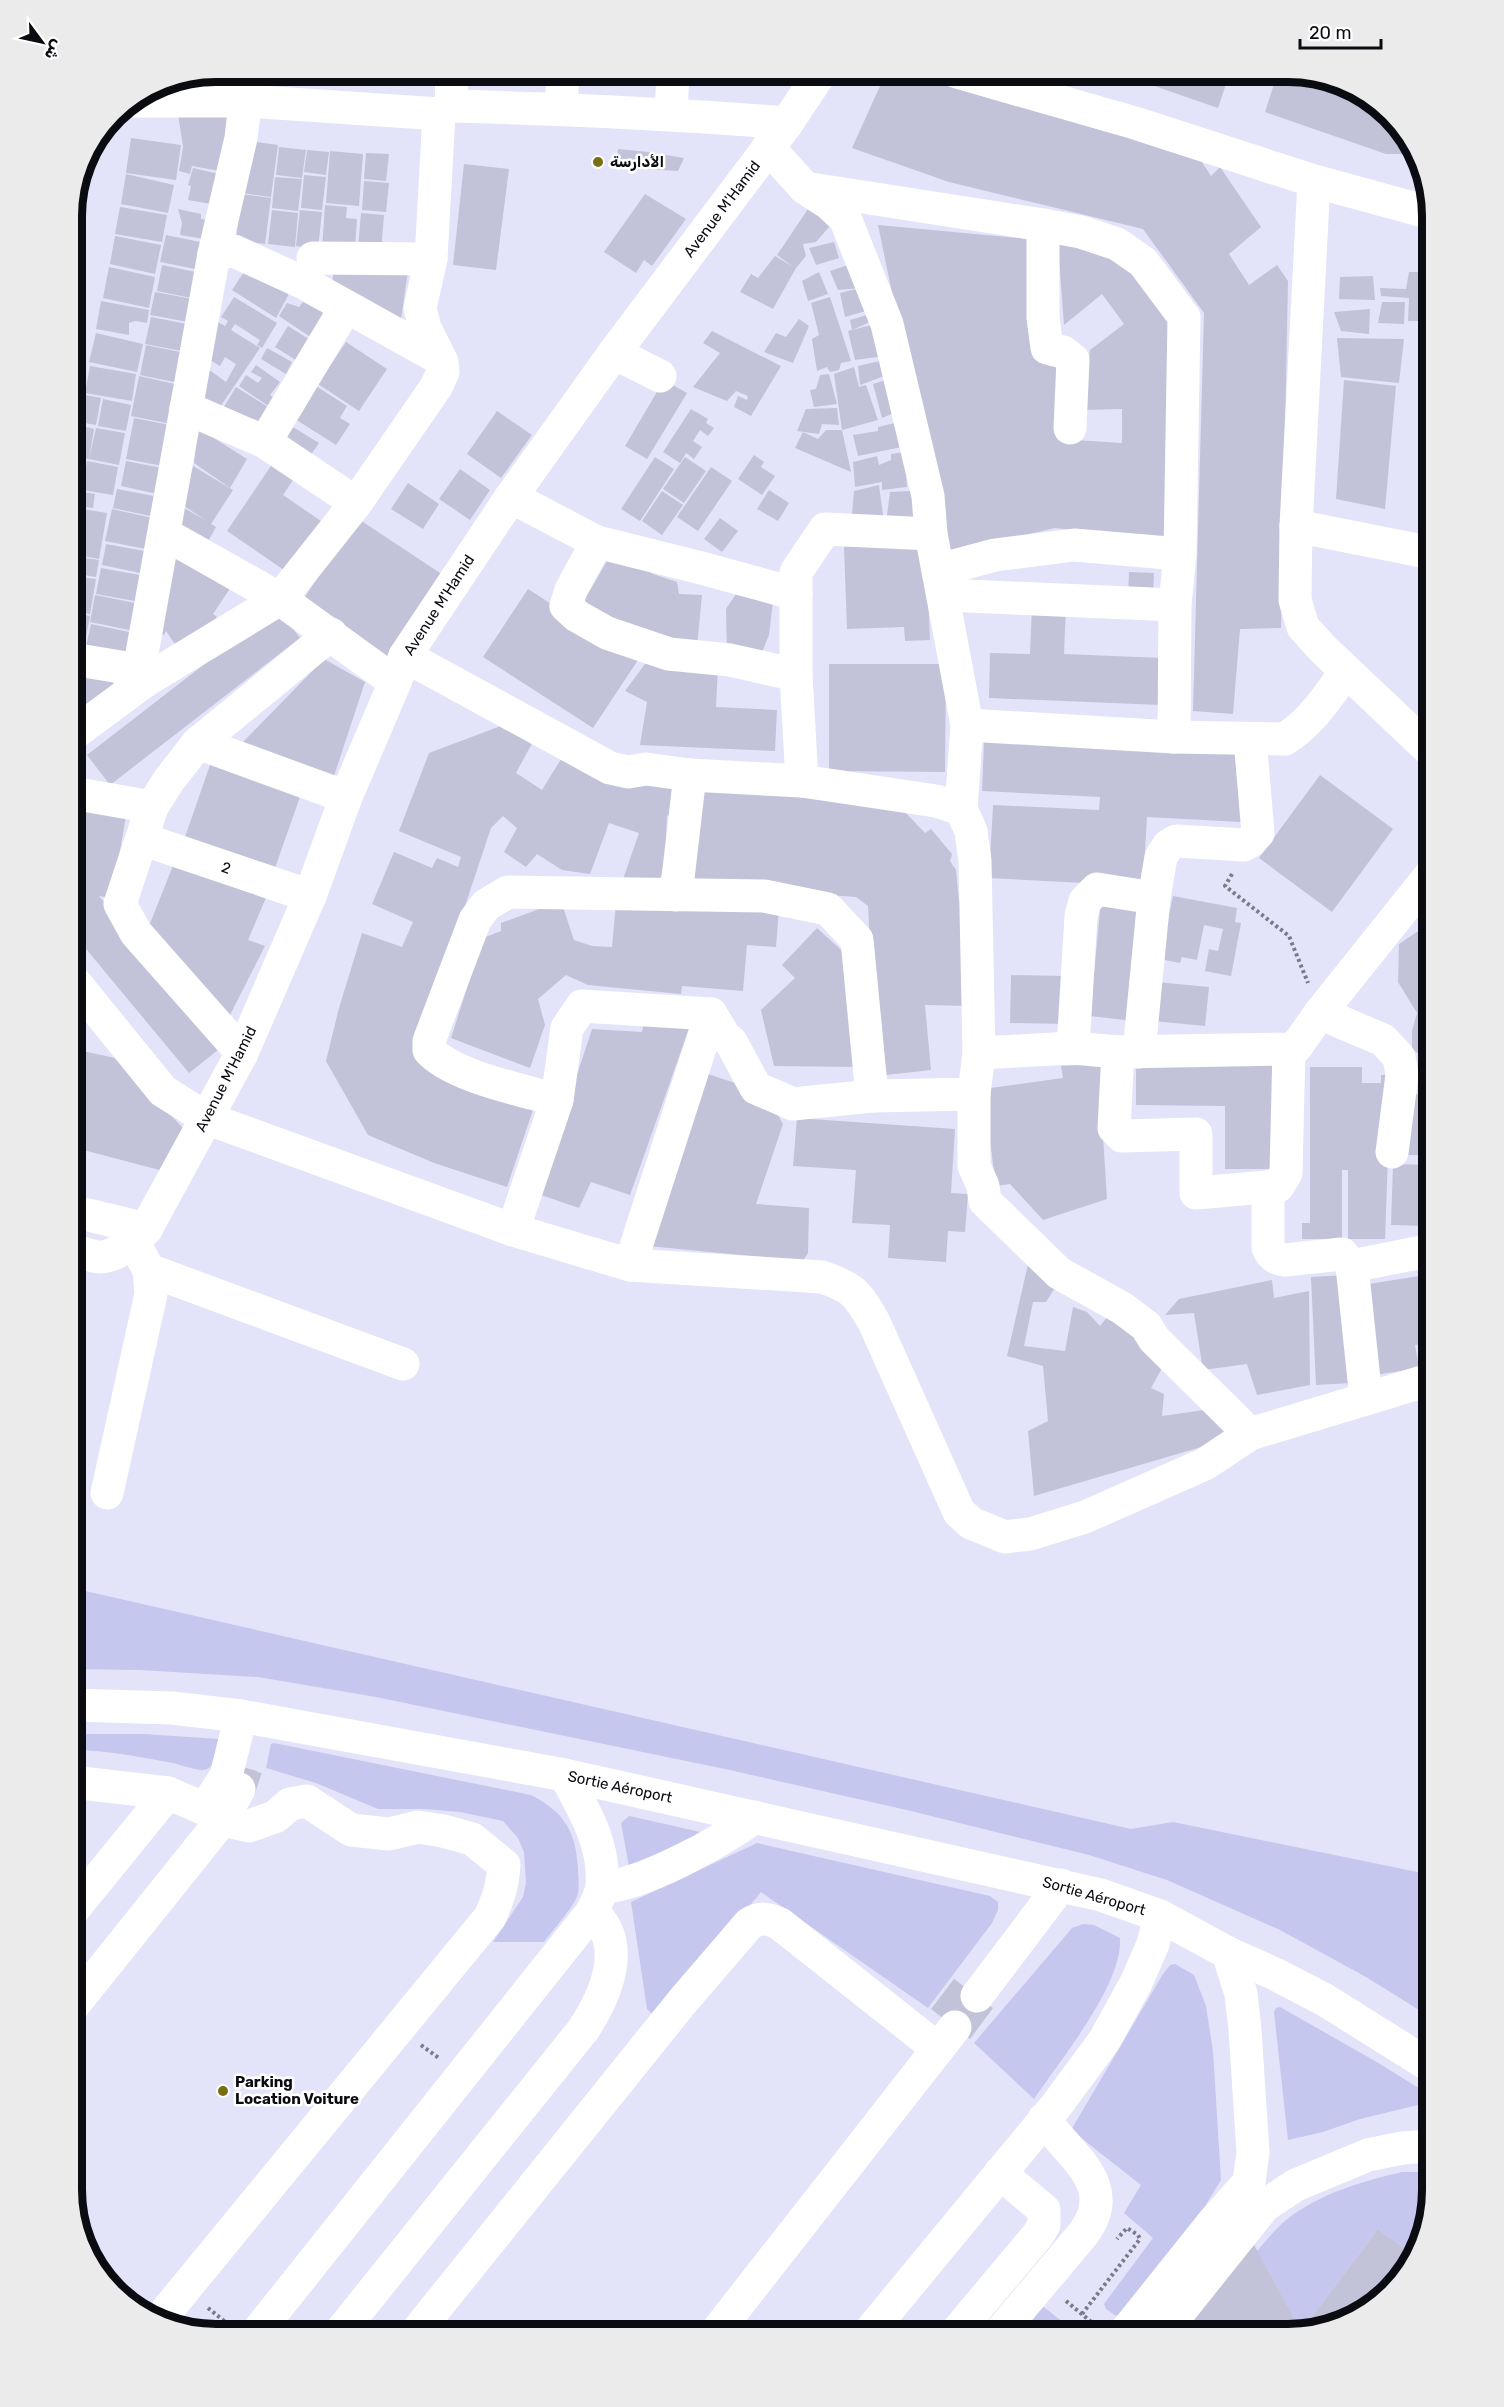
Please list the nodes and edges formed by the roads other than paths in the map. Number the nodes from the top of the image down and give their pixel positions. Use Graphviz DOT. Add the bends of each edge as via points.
graph roads {
  1 [pos="450,83"];
  2 [pos="562,83"];
  3 [pos="672,83"];
  4 [pos="812,83"];
  5 [pos="995,83"];
  6 [pos="248,87"];
  7 [pos="152,99"];
  8 [pos="561,109"];
  9 [pos="445,110"];
  10 [pos="788,111"];
  11 [pos="671,114"];
  12 [pos="1314,181"];
  13 [pos="805,188"];
  14 [pos="1421,210"];
  15 [pos="1043,225"];
  16 [pos="224,252"];
  17 [pos="431,259"];
  18 [pos="309,271"];
  19 [pos="346,307"];
  20 [pos="614,353"];
  21 [pos="439,358"];
  22 [pos="660,376"];
  23 [pos="186,408"];
  24 [pos="1070,428"];
  25 [pos="265,442"];
  26 [pos="511,497"];
  27 [pos="356,503"];
  28 [pos="1296,526"];
  29 [pos="165,534"];
  30 [pos="931,534"];
  31 [pos="597,542"];
  32 [pos="1422,551"];
  33 [pos="1180,554"];
  34 [pos="941,583"];
  35 [pos="796,594"];
  36 [pos="280,598"];
  37 [pos="1175,605"];
  38 [pos="330,634"];
  39 [pos="83,661"];
  40 [pos="400,669"];
  41 [pos="1346,671"];
  42 [pos="142,675"];
  43 [pos="796,675"];
  44 [pos="967,725"];
  45 [pos="83,726"];
  46 [pos="1174,737"];
  47 [pos="1250,739"];
  48 [pos="198,742"];
  49 [pos="1422,743"];
  50 [pos="690,775"];
  51 [pos="802,781"];
  52 [pos="83,795"];
  53 [pos="346,797"];
  54 [pos="152,807"];
  55 [pos="961,809"];
  56 [pos="142,839"];
  57 [pos="1422,886"];
  58 [pos="676,895"];
  59 [pos="310,897"];
  60 [pos="1154,898"];
  61 [pos="83,992"];
  62 [pos="1320,1013"];
  63 [pos="711,1014"];
  64 [pos="1073,1048"];
  65 [pos="1289,1049"];
  66 [pos="1128,1052"];
  67 [pos="242,1053"];
  68 [pos="979,1053"];
  69 [pos="974,1094"];
  70 [pos="872,1096"];
  71 [pos="557,1100"];
  72 [pos="206,1118"];
  73 [pos="1392,1152"];
  74 [pos="1268,1187"];
  75 [pos="82,1215"];
  76 [pos="513,1230"];
  77 [pos="139,1236"];
  78 [pos="82,1252"];
  79 [pos="1422,1252"];
  80 [pos="630,1265"];
  81 [pos="1352,1266"];
  82 [pos="149,1270"];
  83 [pos="403,1364"];
  84 [pos="1422,1382"];
  85 [pos="1366,1399"];
  86 [pos="1250,1434"];
  87 [pos="107,1493"];
  88 [pos="82,1705"];
  89 [pos="249,1718"];
  90 [pos="565,1775"];
  91 [pos="82,1783"];
  92 [pos="168,1793"];
  93 [pos="214,1814"];
  94 [pos="755,1817"];
  95 [pos="1061,1885"];
  96 [pos="82,1899"];
  97 [pos="597,1900"];
  98 [pos="1160,1916"];
  99 [pos="1228,1953"];
  100 [pos="82,1993"];
  101 [pos="977,1996"];
  102 [pos="1422,2061"];
  103 [pos="1038,2126"];
  104 [pos="1422,2147"];
  105 [pos="1000,2173"];
  106 [pos="1257,2194"];
  107 [pos="164,2314"];
  108 [pos="250,2324"];
  109 [pos="347,2324"];
  110 [pos="423,2324"];
  111 [pos="723,2324"];
  112 [pos="876,2324"];
  113 [pos="963,2324"];
  114 [pos="988,2324"];
  115 [pos="1007,2324"];
  116 [pos="1132,2324"];
  117 [pos="1168,2324"];
  1 -- 9 [label="street"];
  2 -- 8 [label="street"];
  3 -- 11 [label="street"];
  4 -- 10 [label="street, Avenue M'Hamid"];
  5 -- 12 [label="street"];
  6 -- 7 [label="street"];
  6 -- 9 [label="street"];
  6 -- 16 [label="street"];
  8 -- 9 [label="street"];
  8 -- 11 [label="street"];
  9 -- 17 [label="street"];
  10 -- 11 [label="street"];
  10 -- 13 [label="street"];
  10 -- 20 [label="street, Avenue M'Hamid"];
  12 -- 14 [label="street"];
  12 -- 28 [label="street"];
  13 -- 15 [label="street"];
  13 -- 30 [label="street" via="845,218 887,324 928,496"];
  15 -- 24 [label="street" via="1043,318 1047,348 1063,352 1073,360"];
  15 -- 33 [label="street" via="1117,244 1143,262 1184,316"];
  16 -- 18 [label="street"];
  16 -- 23 [label="street"];
  17 -- 18 [label="street"];
  17 -- 21 [label="street" via="420,308"];
  18 -- 19 [label="street"];
  19 -- 21 [label="street"];
  19 -- 25 [label="street"];
  20 -- 22 [label="street"];
  20 -- 26 [label="street, Avenue M'Hamid"];
  21 -- 27 [label="street" via="443,372 436,387"];
  23 -- 25 [label="street"];
  23 -- 29 [label="street"];
  25 -- 27 [label="street"];
  26 -- 31 [label="street"];
  26 -- 40 [label="street, Avenue M'Hamid"];
  27 -- 36 [label="street"];
  28 -- 32 [label="street"];
  28 -- 41 [label="street" via="1295,600 1304,627"];
  29 -- 36 [label="street"];
  29 -- 42 [label="street"];
  30 -- 34 [label="street"];
  30 -- 35 [label="street" via="825,529 796,572"];
  31 -- 35 [label="street"];
  31 -- 43 [label="street" via="566,606 577,616 607,633 669,654 730,660"];
  33 -- 34 [label="street" via="1074,544 995,555"];
  33 -- 37 [label="street"];
  34 -- 37 [label="street"];
  34 -- 44 [label="street"];
  35 -- 43 [label="street"];
  36 -- 38 [label="street"];
  36 -- 42 [label="street"];
  37 -- 46 [label="street"];
  38 -- 40 [label="street"];
  38 -- 48 [label="street"];
  39 -- 42 [label="street"];
  40 -- 50 [label="street" via="610,768"];
  40 -- 53 [label="street, Avenue M'Hamid"];
  41 -- 47 [label="street" via="1298,731 1285,739"];
  41 -- 49 [label="street"];
  42 -- 45 [label="street"];
  43 -- 51 [label="street"];
  44 -- 46 [label="street"];
  44 -- 55 [label="street"];
  46 -- 47 [label="street"];
  47 -- 60 [label="street" via="1258,833 1244,845 1176,841 1161,857"];
  48 -- 53 [label="street"];
  48 -- 54 [label="street"];
  50 -- 51 [label="street"];
  50 -- 58 [label="street"];
  51 -- 55 [label="street" via="936,801"];
  52 -- 54 [label="street"];
  53 -- 59 [label="street, Avenue M'Hamid"];
  54 -- 56 [label="street"];
  55 -- 68 [label="street" via="975,861"];
  56 -- 59 [label="street, 2"];
  56 -- 67 [label="street" via="120,904 136,933"];
  57 -- 62 [label="street"];
  58 -- 70 [label="street" via="764,896 828,909 857,940"];
  58 -- 71 [label="street" via="508,892 486,905 475,920 429,1041 429,1050 437,1059 459,1070"];
  59 -- 67 [label="street, Avenue M'Hamid"];
  60 -- 64 [label="street" via="1097,889 1085,901"];
  60 -- 66 [label="street"];
  61 -- 72 [label="street" via="163,1091"];
  62 -- 65 [label="street" via="1296,1047"];
  62 -- 73 [label="street" via="1383,1040 1399,1057 1402,1075"];
  63 -- 70 [label="street" via="756,1088 793,1104"];
  63 -- 71 [label="street" via="582,1006 567,1028"];
  63 -- 80 [label="street"];
  64 -- 66 [label="street"];
  64 -- 68 [label="street"];
  65 -- 66 [label="street"];
  65 -- 74 [label="street" via="1286,1173 1278,1186"];
  66 -- 74 [label="street" via="1116,1132 1122,1136 1196,1134 1196,1193"];
  67 -- 72 [label="street, Avenue M'Hamid"];
  68 -- 69 [label="street"];
  69 -- 70 [label="street"];
  69 -- 86 [label="street" via="974,1166 985,1201 1059,1273 1146,1326 1154,1339"];
  71 -- 76 [label="street"];
  72 -- 76 [label="street"];
  72 -- 77 [label="street, Avenue M'Hamid"];
  74 -- 81 [label="street" via="1271,1253 1285,1260 1342,1254"];
  75 -- 77 [label="street"];
  76 -- 80 [label="street"];
  77 -- 78 [label="street" via="102,1257"];
  77 -- 82 [label="street"];
  79 -- 81 [label="street"];
  80 -- 86 [label="street" via="822,1277 857,1294 890,1355 959,1512 971,1523 1005,1538 1086,1517 1205,1464"];
  81 -- 85 [label="street"];
  82 -- 83 [label="street"];
  82 -- 87 [label="street" via="151,1294"];
  84 -- 85 [label="street"];
  85 -- 86 [label="street"];
  88 -- 89 [label="street, Sortie Aéroport" via="172,1708"];
  89 -- 90 [label="street, Sortie Aéroport"];
  89 -- 93 [label="street"];
  89 -- 93 [label="street" via="243,1779"];
  90 -- 94 [label="street, Sortie Aéroport"];
  90 -- 97 [label="street" via="601,1851"];
  91 -- 92 [label="street"];
  92 -- 93 [label="street"];
  92 -- 96 [label="street"];
  93 -- 100 [label="street"];
  93 -- 107 [label="street" via="249,1826 275,1817 290,1804 303,1800 351,1830 389,1834 418,1827 443,1831 471,1839 491,1853 504,1865 503,1881 490,1917"];
  94 -- 95 [label="street, Sortie Aéroport"];
  94 -- 97 [label="street" via="730,1835 615,1887"];
  95 -- 98 [label="street, Sortie Aéroport"];
  95 -- 101 [label="street"];
  97 -- 108 [label="street"];
  97 -- 109 [label="street" via="609,1933 612,1962 596,2011"];
  98 -- 99 [label="street, Sortie Aéroport"];
  98 -- 103 [label="street" via="1136,1983 1104,2042"];
  99 -- 102 [label="street, Sortie Aéroport" via="1325,2000"];
  99 -- 106 [label="street" via="1241,1994"];
  103 -- 105 [label="street"];
  103 -- 114 [label="street" via="1076,2196 1075,2220"];
  103 -- 115 [label="street" via="1094,2183 1096,2210 1092,2223"];
  104 -- 106 [label="street" via="1368,2155 1296,2185"];
  105 -- 112 [label="street"];
  105 -- 113 [label="street" via="1044,2210 1044,2225"];
  106 -- 116 [label="street" via="1211,2225"];
  106 -- 117 [label="street"];
  110 -- 111 [label="street" via="748,1924 756,1919 771,1920 946,2038"];
}
